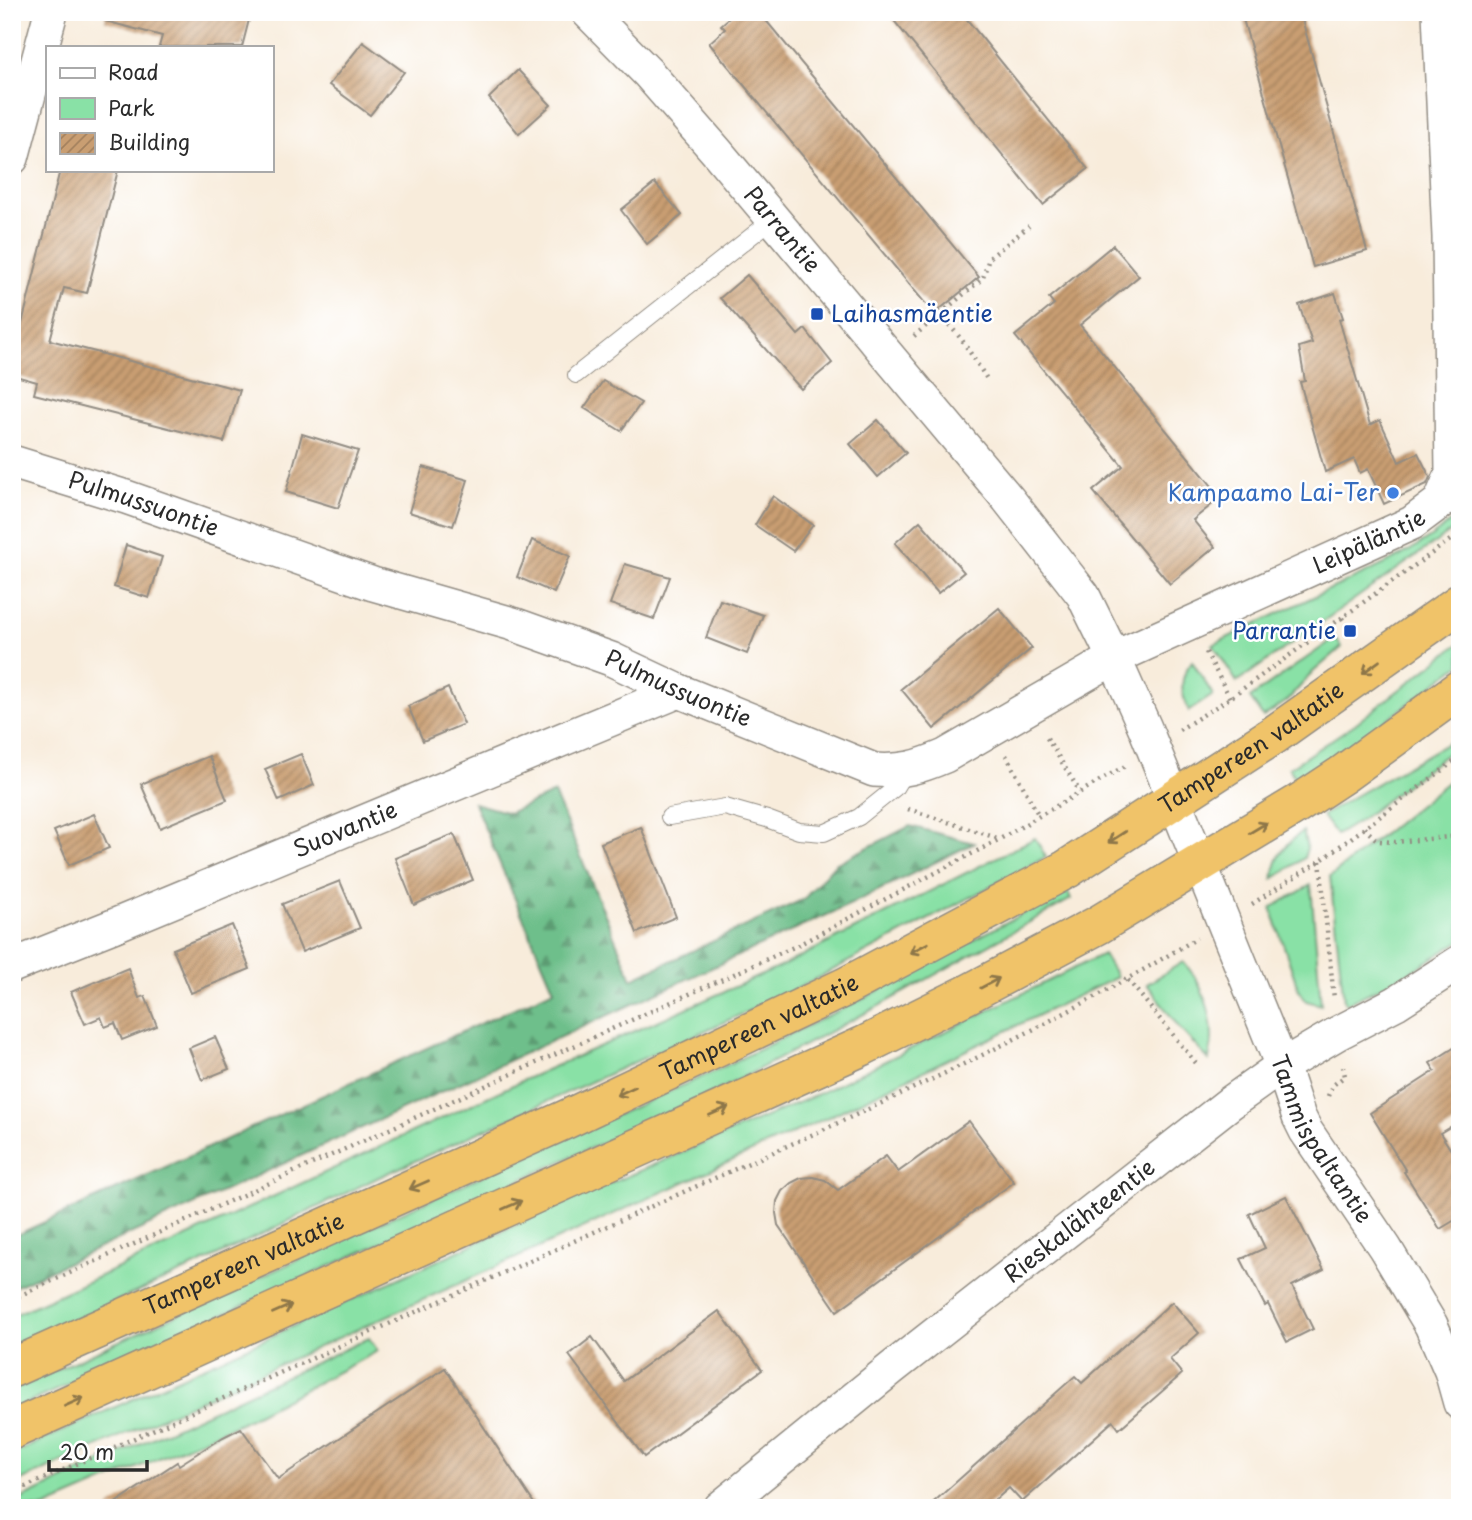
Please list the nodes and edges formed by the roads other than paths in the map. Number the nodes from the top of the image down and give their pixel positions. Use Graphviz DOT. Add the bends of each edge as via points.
graph roads {
  1 [pos="51,12"];
  2 [pos="1439,12"];
  3 [pos="600,16"];
  4 [pos="12,158"];
  5 [pos="773,219"];
  6 [pos="576,375"];
  7 [pos="12,462"];
  8 [pos="1460,603"];
  9 [pos="1114,658"];
  10 [pos="1460,689"];
  11 [pos="678,691"];
  12 [pos="906,770"];
  13 [pos="1174,799"];
  14 [pos="668,817"];
  15 [pos="1200,863"];
  16 [pos="1460,962"];
  17 [pos="12,966"];
  18 [pos="1282,1066"];
  19 [pos="12,1368"];
  20 [pos="1460,1403"];
  21 [pos="12,1430"];
  22 [pos="720,1508"];
  1 -- 4 [label="street"];
  2 -- 9 [label="street, Leipäläntie" via="1449,236 1452,461 1452,474 1440,502 1412,523"];
  3 -- 5 [label="street, Parrantie"];
  5 -- 6 [label="lane"];
  5 -- 9 [label="street, Parrantie" via="1059,562 1083,595"];
  7 -- 11 [label="street, Pulmussuontie" via="373,584 513,624 611,659"];
  8 -- 13 [label="highway, Tampereen valtatie, one-way" via="1274,735"];
  9 -- 12 [label="street, Pulmussuontie" via="945,756"];
  9 -- 13 [label="street"];
  15 -- 10 [label="highway, one-way" via="1342,775"];
  11 -- 12 [label="street, Pulmussuontie" via="874,770"];
  11 -- 17 [label="street, Suovantie"];
  12 -- 14 [label="lane" via="895,788 859,817 824,833 799,831 725,807"];
  13 -- 15 [label="street"];
  13 -- 19 [label="highway, Tampereen valtatie, one-way" via="1066,869 845,987 567,1119"];
  15 -- 18 [label="street, Tammispaltantie"];
  21 -- 15 [label="highway, one-way" via="863,1046 1084,934"];
  16 -- 18 [label="street, Rieskalähteentie"];
  18 -- 20 [label="street, Tammispaltantie" via="1306,1131 1431,1325"];
  18 -- 22 [label="street, Rieskalähteentie" via="1230,1102"];
}
